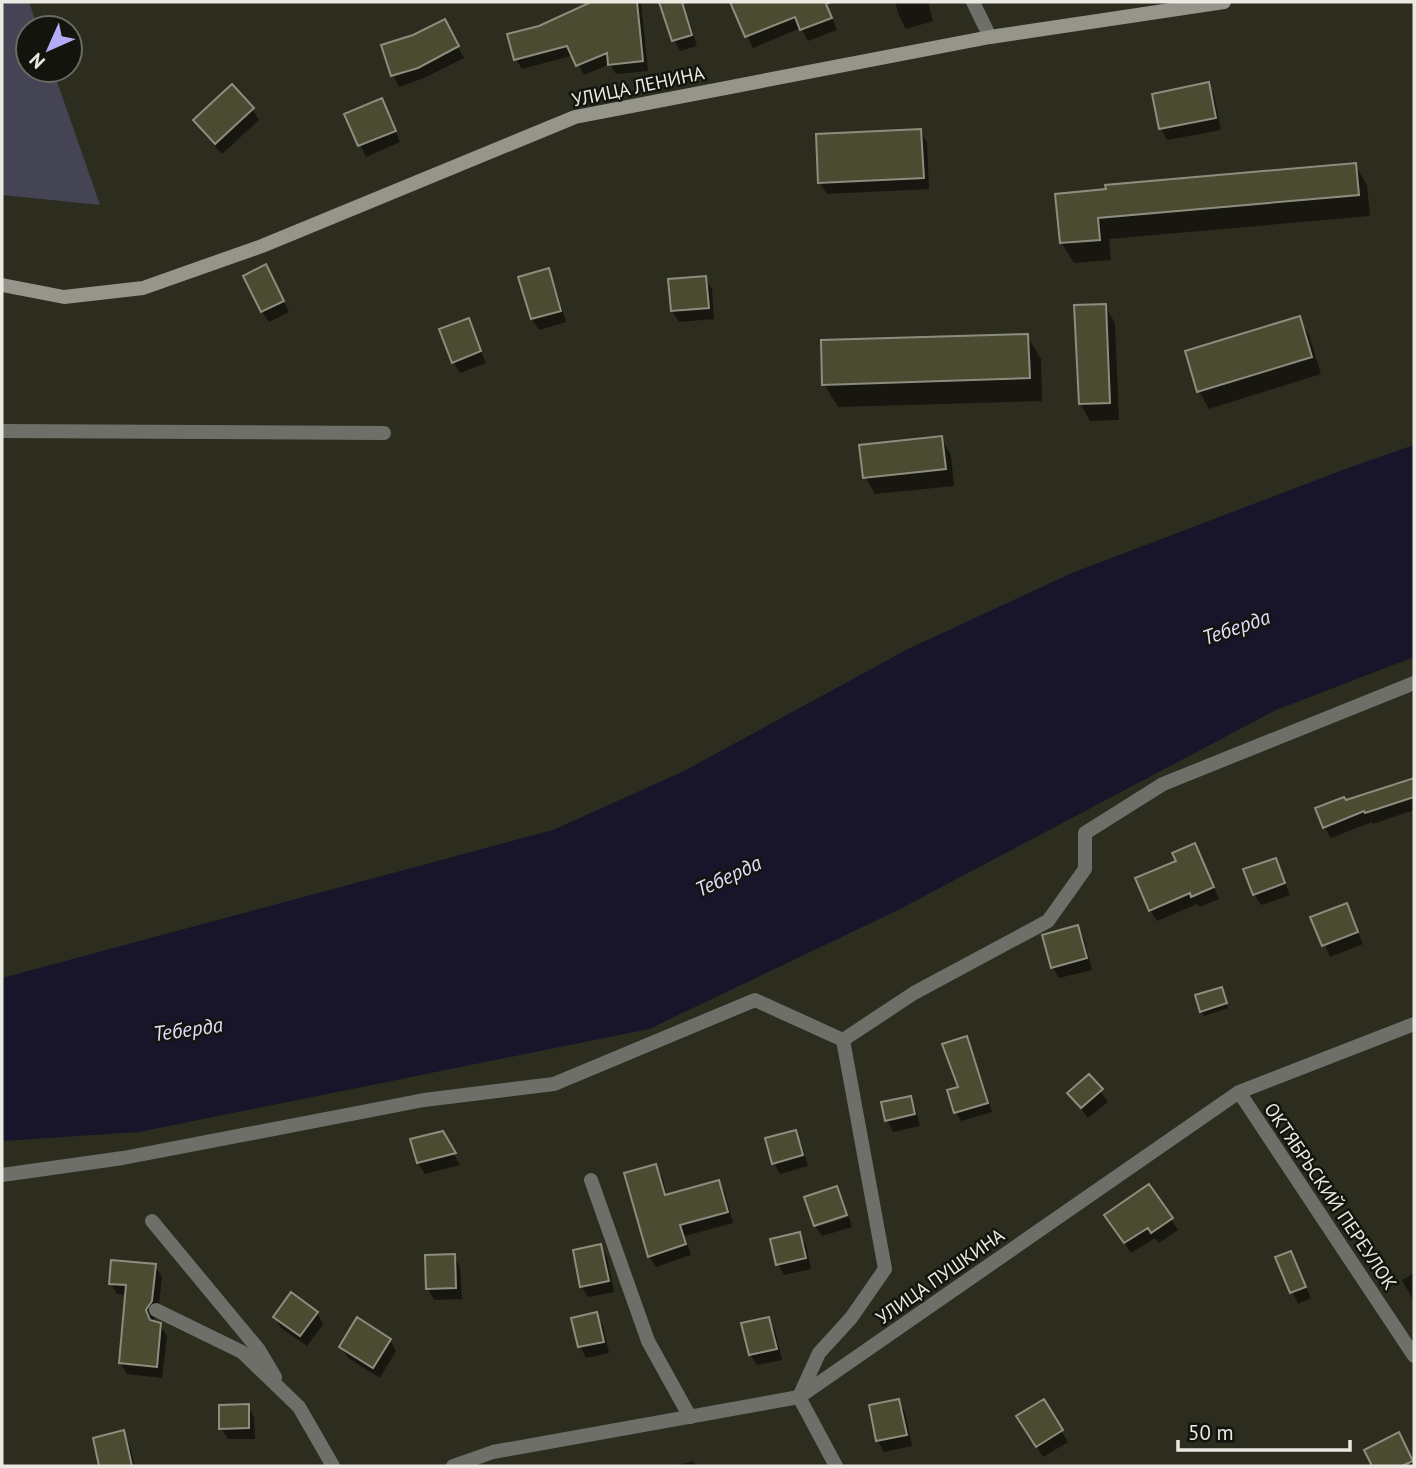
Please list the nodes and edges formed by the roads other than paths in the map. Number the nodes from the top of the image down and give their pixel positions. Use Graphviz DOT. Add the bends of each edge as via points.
graph roads {
  1 [pos="973,2"];
  2 [pos="1221,2"];
  3 [pos="990,37"];
  4 [pos="2,285"];
  5 [pos="2,431"];
  6 [pos="384,433"];
  7 [pos="1414,683"];
  8 [pos="1414,1024"];
  9 [pos="843,1040"];
  10 [pos="1239,1092"];
  11 [pos="2,1175"];
  12 [pos="591,1180"];
  13 [pos="152,1221"];
  14 [pos="156,1310"];
  15 [pos="1414,1356"];
  16 [pos="285,1394"];
  17 [pos="799,1397"];
  18 [pos="690,1416"];
  19 [pos="480,1462"];
  20 [pos="333,1466"];
  21 [pos="453,1466"];
  22 [pos="836,1466"];
  1 -- 3 [label="street"];
  2 -- 3 [label="main road, УЛИЦА ЛЕНИНА"];
  3 -- 4 [label="main road, УЛИЦА ЛЕНИНА" via="575,117 262,246 143,288 64,297"];
  5 -- 6 [label="street"];
  7 -- 9 [label="street" via="1163,784 1085,833 1085,869 1048,921 914,993"];
  8 -- 10 [label="street, УЛИЦА ПУШКИНА"];
  9 -- 11 [label="street" via="755,1000 554,1084 424,1100 123,1158"];
  9 -- 17 [label="street" via="885,1269 851,1318 819,1353"];
  10 -- 15 [label="street, ОКТЯБРЬСКИЙ ПЕРЕУЛОК"];
  10 -- 17 [label="street, УЛИЦА ПУШКИНА"];
  12 -- 18 [label="street" via="648,1341"];
  13 -- 16 [label="street" via="259,1350"];
  14 -- 16 [label="street" via="242,1352"];
  16 -- 20 [label="street" via="299,1407"];
  17 -- 18 [label="street, УЛИЦА ПУШКИНА"];
  17 -- 22 [label="street"];
  18 -- 19 [label="street, УЛИЦА ПУШКИНА" via="493,1451"];
  19 -- 21 [label="street, УЛИЦА ПУШКИНА"];
}
